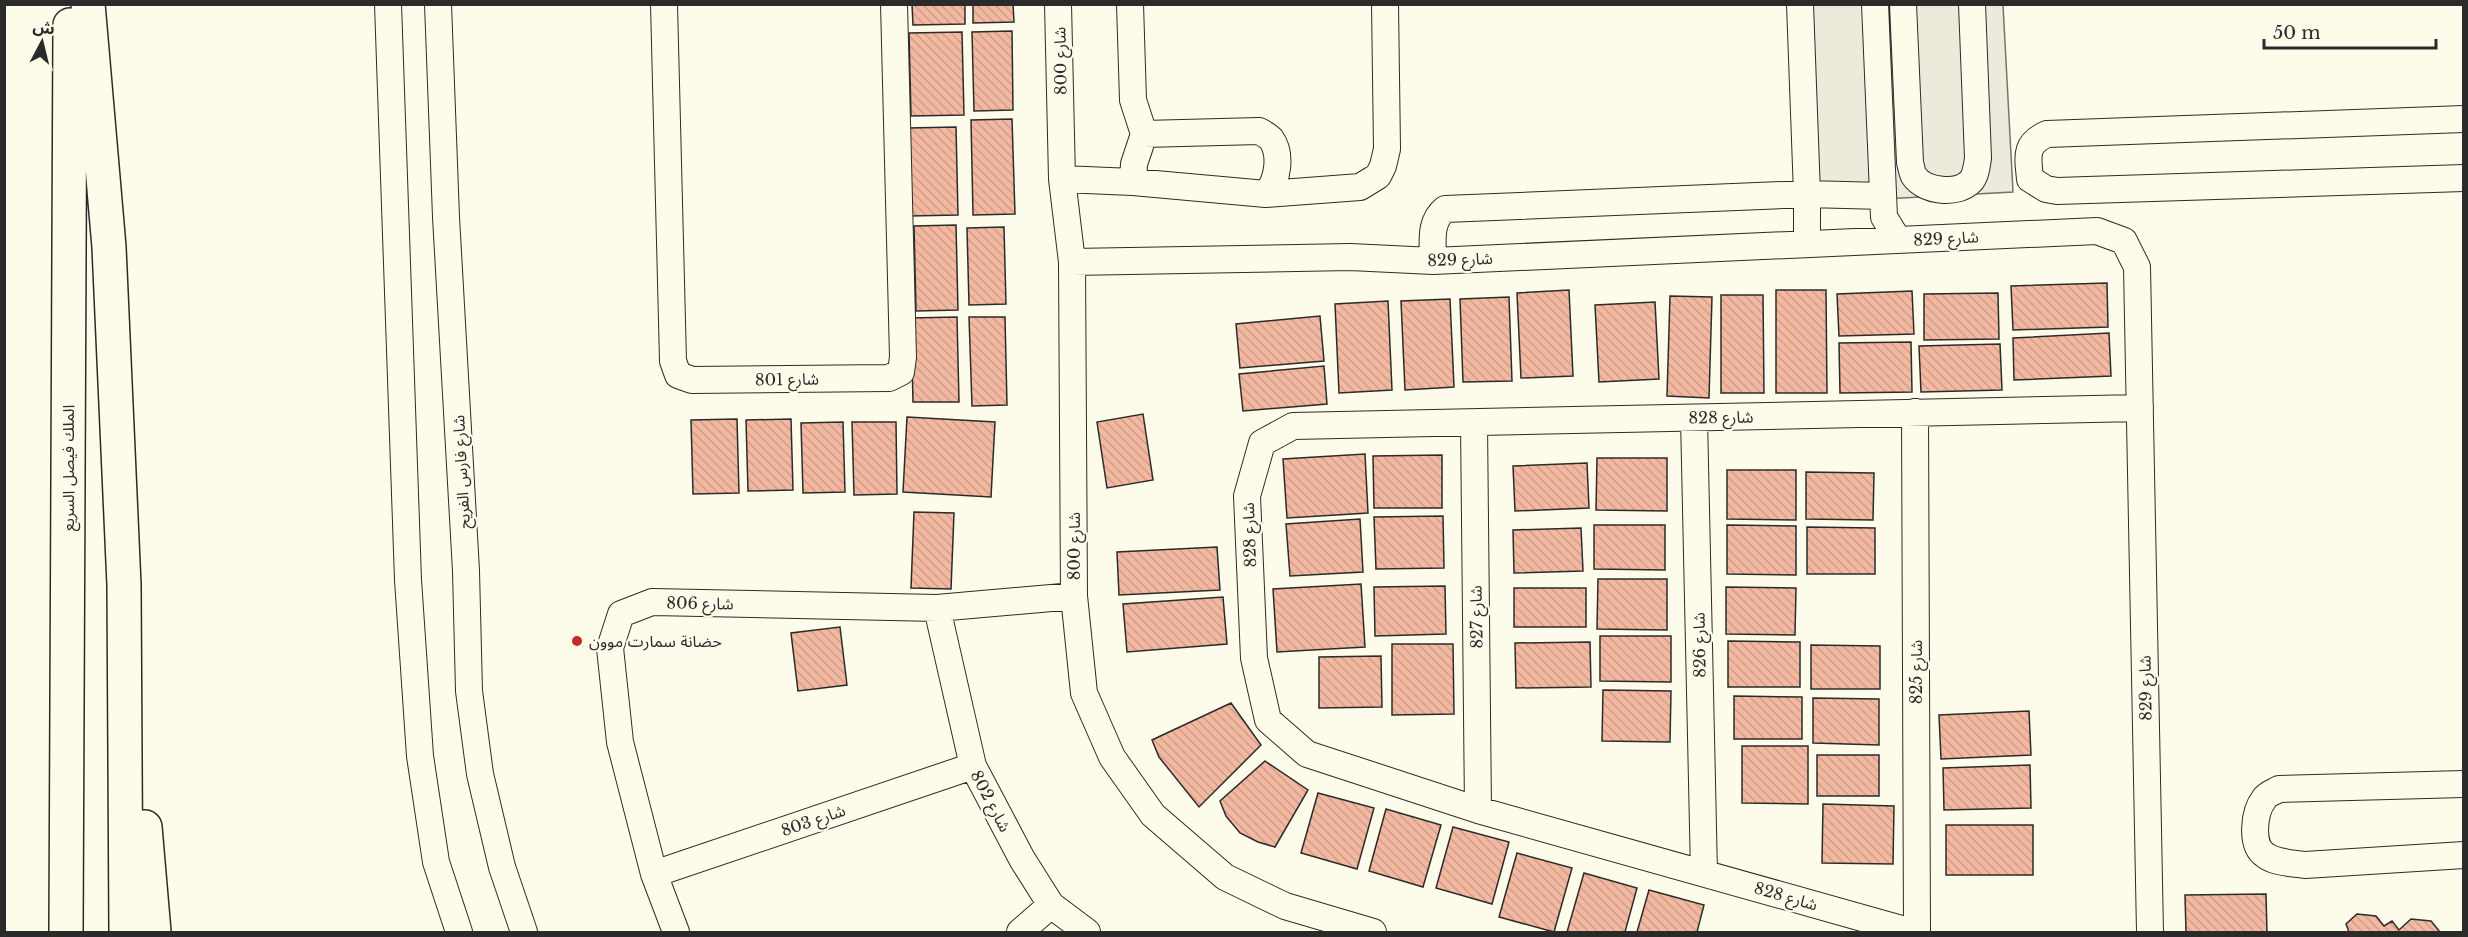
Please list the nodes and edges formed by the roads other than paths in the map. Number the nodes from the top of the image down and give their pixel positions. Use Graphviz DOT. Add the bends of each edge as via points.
graph roads {
  1 [pos="70,4"];
  2 [pos="88,4"];
  3 [pos="388,4"];
  4 [pos="438,4"];
  5 [pos="664,4"];
  6 [pos="894,4"];
  7 [pos="1058,4"];
  8 [pos="1130,4"];
  9 [pos="1385,4"];
  10 [pos="1800,4"];
  11 [pos="1875,4"];
  12 [pos="1903,4"];
  13 [pos="1972,4"];
  14 [pos="2463,119"];
  15 [pos="1144,134"];
  16 [pos="2463,178"];
  17 [pos="1062,179"];
  18 [pos="1133,182"];
  19 [pos="1266,194"];
  20 [pos="1807,194"];
  21 [pos="1883,196"];
  22 [pos="1898,240"];
  23 [pos="1807,244"];
  24 [pos="1433,261"];
  25 [pos="1072,262"];
  26 [pos="2140,408"];
  27 [pos="1915,412"];
  28 [pos="1694,418"];
  29 [pos="1474,423"];
  30 [pos="124,585"];
  31 [pos="1074,596"];
  32 [pos="937,608"];
  33 [pos="973,766"];
  34 [pos="2463,784"];
  35 [pos="1478,810"];
  36 [pos="2463,855"];
  37 [pos="1704,873"];
  38 [pos="654,874"];
  39 [pos="1051,905"];
  40 [pos="66,933"];
  41 [pos="126,933"];
  42 [pos="154,933"];
  43 [pos="459,933"];
  44 [pos="524,933"];
  45 [pos="676,933"];
  46 [pos="1020,933"];
  47 [pos="1088,933"];
  48 [pos="1374,933"];
  49 [pos="1912,933"];
  50 [pos="1917,933"];
  51 [pos="2150,933"];
  1 -- 40 [label="highway, الملك فيصل السريع"];
  2 -- 30 [label="highway" via="109,247"];
  3 -- 43 [label="street" via="408,580 420,756 436,862"];
  4 -- 44 [label="street, شارع فارس الفريح" via="470,691 480,774 502,867"];
  5 -- 6 [label="street, شارع 801" via="673,361 678,375 692,380 889,378 901,372"];
  7 -- 17 [label="street, شارع 800"];
  8 -- 15 [label="street" via="1133,100"];
  9 -- 19 [label="street" via="1387,149 1377,176 1360,187"];
  10 -- 20 [label="street"];
  11 -- 21 [label="street"];
  12 -- 13 [label="street" via="1910,162 1914,176 1924,185 1941,190 1962,188 1972,180 1978,158"];
  14 -- 16 [label="street" via="2047,134 2031,144 2028,156 2030,179 2057,191"];
  15 -- 18 [label="street" via="1134,164"];
  15 -- 19 [label="street" via="1259,131 1270,138 1277,153 1276,177"];
  17 -- 18 [label="street"];
  17 -- 25 [label="street, شارع 800"];
  18 -- 19 [label="street"];
  20 -- 21 [label="street"];
  20 -- 23 [label="street"];
  20 -- 24 [label="street" via="1445,209 1434,224"];
  21 -- 22 [label="street" via="1884,217"];
  22 -- 23 [label="street, شارع 829"];
  22 -- 26 [label="street, شارع 829" via="2097,231 2124,241 2136,267"];
  23 -- 24 [label="street, شارع 829"];
  24 -- 25 [label="street, شارع 829" via="1350,257"];
  25 -- 31 [label="street, شارع 800"];
  26 -- 27 [label="street, شارع 828"];
  26 -- 51 [label="street, شارع 829"];
  27 -- 28 [label="street, شارع 828"];
  27 -- 50 [label="street, شارع 825"];
  28 -- 29 [label="street, شارع 828"];
  28 -- 37 [label="street, شارع 826"];
  29 -- 35 [label="street, شارع 827"];
  29 -- 35 [label="street, شارع 828" via="1293,426 1262,443 1247,495 1254,658 1269,720 1307,754"];
  30 -- 41 [label="highway"];
  30 -- 42 [label="highway"];
  31 -- 32 [label="street, شارع 806"];
  31 -- 48 [label="street, شارع 800" via="1084,693 1112,757 1153,815 1225,877 1286,906"];
  32 -- 33 [label="street, شارع 802"];
  32 -- 38 [label="street, شارع 806" via="652,602 621,614 610,648 620,742"];
  33 -- 38 [label="street, شارع 803"];
  33 -- 39 [label="street, شارع 802"];
  34 -- 36 [label="street" via="2279,789 2265,797 2255,821 2258,848 2265,856 2280,861 2306,864"];
  35 -- 37 [label="street, شارع 828"];
  37 -- 49 [label="street, شارع 828"];
  38 -- 45 [label="street, شارع 806"];
  39 -- 46 [label="street"];
  39 -- 47 [label="street, شارع 802"];
}
